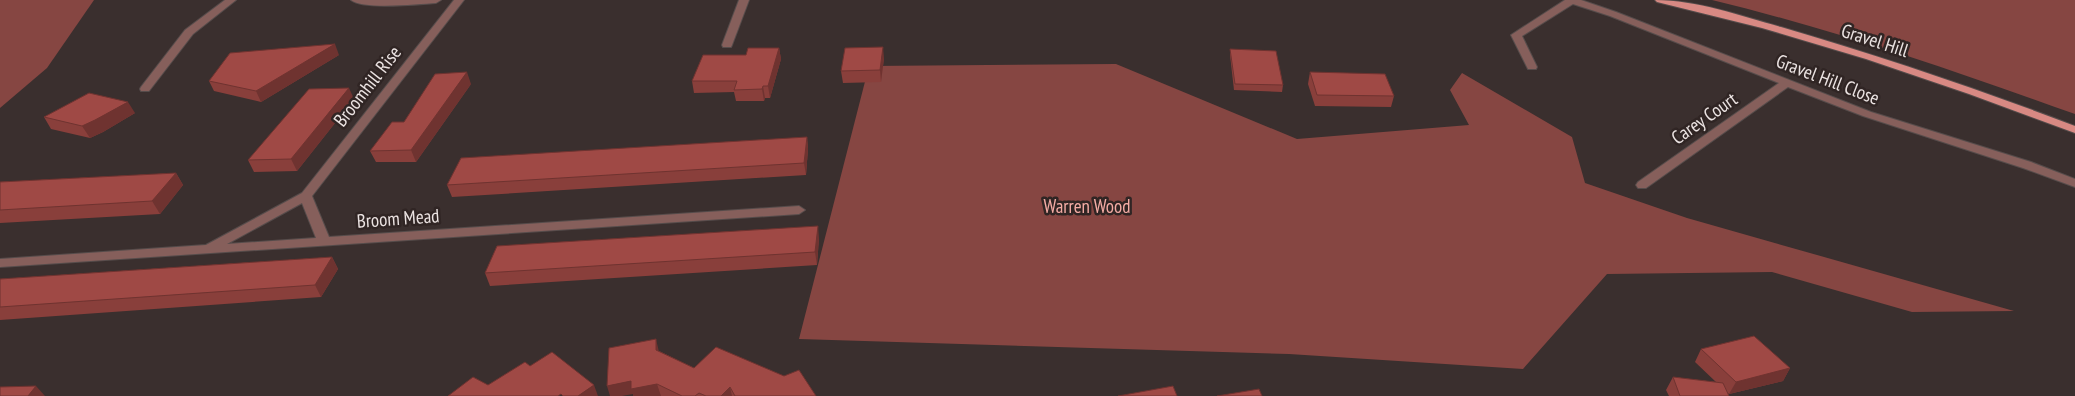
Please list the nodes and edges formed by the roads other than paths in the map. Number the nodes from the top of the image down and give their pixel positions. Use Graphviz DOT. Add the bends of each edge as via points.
graph roads {
  1 [pos="231,0"];
  2 [pos="356,0"];
  3 [pos="436,0"];
  4 [pos="459,0"];
  5 [pos="744,0"];
  6 [pos="1572,0"];
  7 [pos="1660,0"];
  8 [pos="727,45"];
  9 [pos="1532,68"];
  10 [pos="1787,82"];
  11 [pos="145,89"];
  12 [pos="2075,130"];
  13 [pos="2075,183"];
  14 [pos="1642,184"];
  15 [pos="306,196"];
  16 [pos="799,210"];
  17 [pos="324,242"];
  18 [pos="207,249"];
  19 [pos="0,262"];
  1 -- 11 [label="street" via="188,32"];
  2 -- 3 [label="street" via="380,4"];
  4 -- 15 [label="street, Broomhill Rise"];
  5 -- 8 [label="street"];
  6 -- 9 [label="street" via="1516,34"];
  6 -- 10 [label="street, Gravel Hill Close"];
  7 -- 12 [label="main road, Gravel Hill" via="1723,14 1863,54"];
  10 -- 13 [label="street, Gravel Hill Close" via="1868,114"];
  10 -- 14 [label="street, Carey Court"];
  15 -- 17 [label="street"];
  15 -- 18 [label="street, Broomhill Rise"];
  16 -- 17 [label="street, Broom Mead"];
  17 -- 18 [label="street, Broom Mead"];
  18 -- 19 [label="street, Broom Mead"];
}
